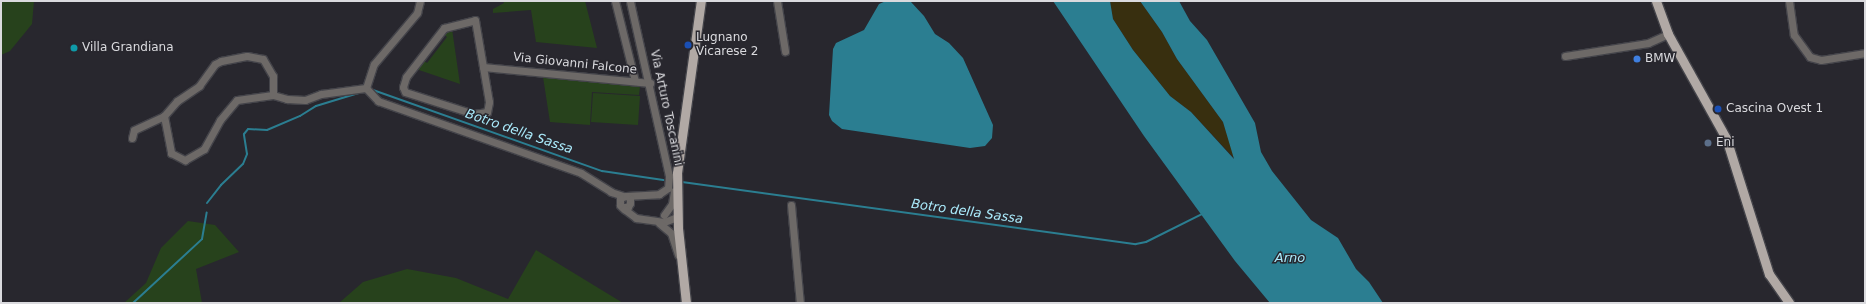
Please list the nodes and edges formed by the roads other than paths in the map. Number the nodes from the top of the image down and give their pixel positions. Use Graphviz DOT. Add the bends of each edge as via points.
graph roads {
  1 [pos="420,1"];
  2 [pos="615,1"];
  3 [pos="630,1"];
  4 [pos="702,1"];
  5 [pos="776,1"];
  6 [pos="1656,1"];
  7 [pos="1789,1"];
  8 [pos="1668,34"];
  9 [pos="785,50"];
  10 [pos="1865,53"];
  11 [pos="1565,56"];
  12 [pos="483,67"];
  13 [pos="635,81"];
  14 [pos="650,83"];
  15 [pos="366,88"];
  16 [pos="273,94"];
  17 [pos="164,116"];
  18 [pos="132,138"];
  19 [pos="677,173"];
  20 [pos="637,196"];
  21 [pos="622,200"];
  22 [pos="630,204"];
  23 [pos="791,205"];
  24 [pos="632,215"];
  25 [pos="664,215"];
  26 [pos="677,217"];
  27 [pos="645,219"];
  28 [pos="657,222"];
  29 [pos="682,270"];
  30 [pos="686,303"];
  31 [pos="800,303"];
  32 [pos="1789,303"];
  1 -- 15 [label="street" via="417,13 374,64"];
  2 -- 13 [label="street"];
  3 -- 14 [label="street, Via Arturo Toscanini"];
  4 -- 19 [label="main road"];
  5 -- 9 [label="street"];
  6 -- 8 [label="main road"];
  7 -- 10 [label="street" via="1794,36 1810,57 1821,60"];
  8 -- 11 [label="street" via="1648,43"];
  8 -- 32 [label="main road" via="1726,138 1769,274"];
  12 -- 12 [label="street" via="489,104 488,111 483,114 474,114 407,93 403,89 406,77 444,28 475,20"];
  12 -- 13 [label="street, Via Giovanni Falcone"];
  13 -- 14 [label="street, Via Giovanni Falcone"];
  14 -- 20 [label="street, Via Arturo Toscanini" via="669,184 659,194"];
  15 -- 16 [label="street" via="321,94 305,100 287,99"];
  15 -- 21 [label="street" via="378,100 581,173"];
  16 -- 17 [label="street" via="273,76 266,62 255,56 237,57 215,64 199,86 177,101"];
  16 -- 17 [label="street" via="244,98 232,104 204,149 185,160 171,153"];
  17 -- 18 [label="street" via="134,130"];
  19 -- 25 [label="street" via="672,204"];
  19 -- 26 [label="main road"];
  20 -- 21 [label="street"];
  20 -- 22 [label="street"];
  21 -- 22 [label="street" via="630,198"];
  21 -- 24 [label="street"];
  22 -- 24 [label="street"];
  23 -- 31 [label="street"];
  24 -- 27 [label="street"];
  25 -- 26 [label="street"];
  25 -- 27 [label="street"];
  26 -- 28 [label="street" via="668,222"];
  26 -- 29 [label="main road"];
  27 -- 28 [label="street"];
  28 -- 29 [label="street" via="671,233"];
  29 -- 30 [label="main road"];
}
